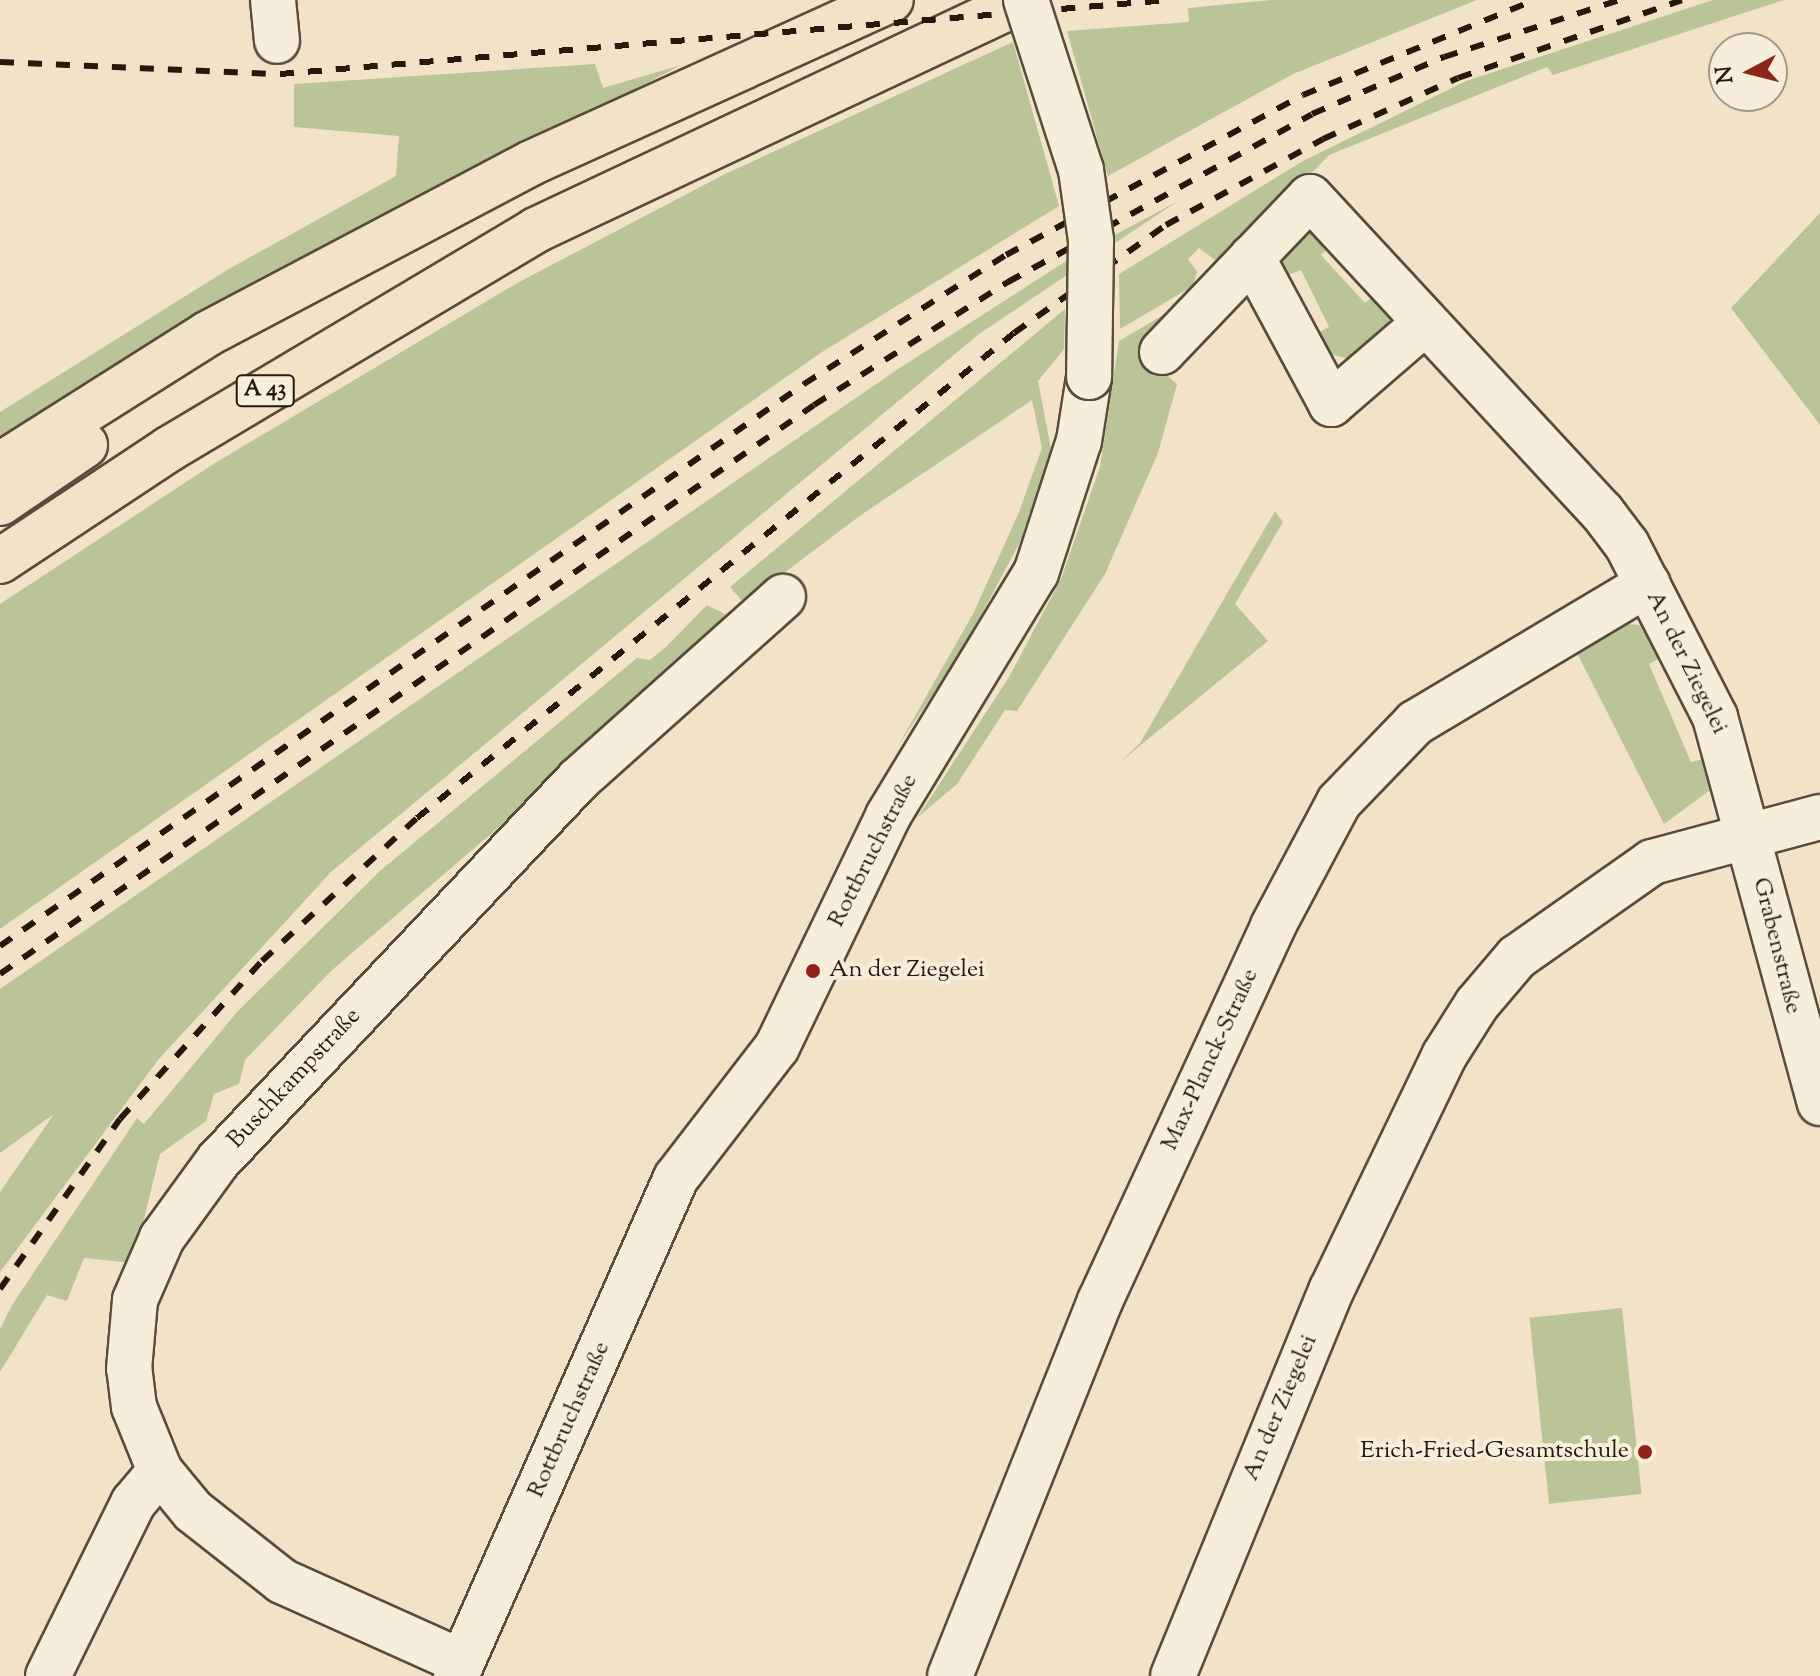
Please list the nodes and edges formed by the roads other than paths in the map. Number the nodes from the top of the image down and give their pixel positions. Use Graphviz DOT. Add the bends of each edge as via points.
graph roads {
  1 [pos="891,0"];
  2 [pos="1025,0"];
  3 [pos="1252,257"];
  4 [pos="330,274"];
  5 [pos="1426,322"];
  6 [pos="1162,352"];
  7 [pos="0,465"];
  8 [pos="0,503"];
  9 [pos="0,561"];
  10 [pos="1648,584"];
  11 [pos="783,597"];
  12 [pos="1820,817"];
  13 [pos="1748,834"];
  14 [pos="1820,1103"];
  15 [pos="160,1471"];
  16 [pos="459,1669"];
  17 [pos="48,1676"];
  18 [pos="950,1676"];
  19 [pos="1173,1676"];
  1 -- 4 [label="highway, A 43" via="531,163"];
  2 -- 9 [label="highway, A 43" via="536,230 169,449"];
  2 -- 16 [label="street, Rottbruchstraße, bridge" via="1081,170 1091,240 1089,377 1079,441 1036,573 888,816 777,1047 676,1178"];
  3 -- 5 [label="street, An der Ziegelei" via="1310,197"];
  3 -- 5 [label="street" via="1331,404"];
  3 -- 6 [label="street, An der Ziegelei"];
  4 -- 7 [label="highway" via="207,334"];
  4 -- 8 [label="highway, A 43"];
  5 -- 10 [label="street, An der Ziegelei" via="1602,512"];
  10 -- 13 [label="street, An der Ziegelei" via="1715,717"];
  10 -- 18 [label="street, Max-Planck-Straße" via="1415,723 1339,802 1273,926 1100,1301"];
  11 -- 15 [label="street, Buschkampstraße" via="578,780 184,1203 147,1267 129,1337 134,1407"];
  12 -- 13 [label="street"];
  13 -- 14 [label="street, Grabenstraße"];
  13 -- 19 [label="street, An der Ziegelei" via="1676,852 1590,899 1517,957 1477,1004 1444,1056 1332,1289"];
  15 -- 16 [label="street, Rottbruchstraße" via="223,1538 282,1581"];
  15 -- 17 [label="street" via="133,1503"];
}
